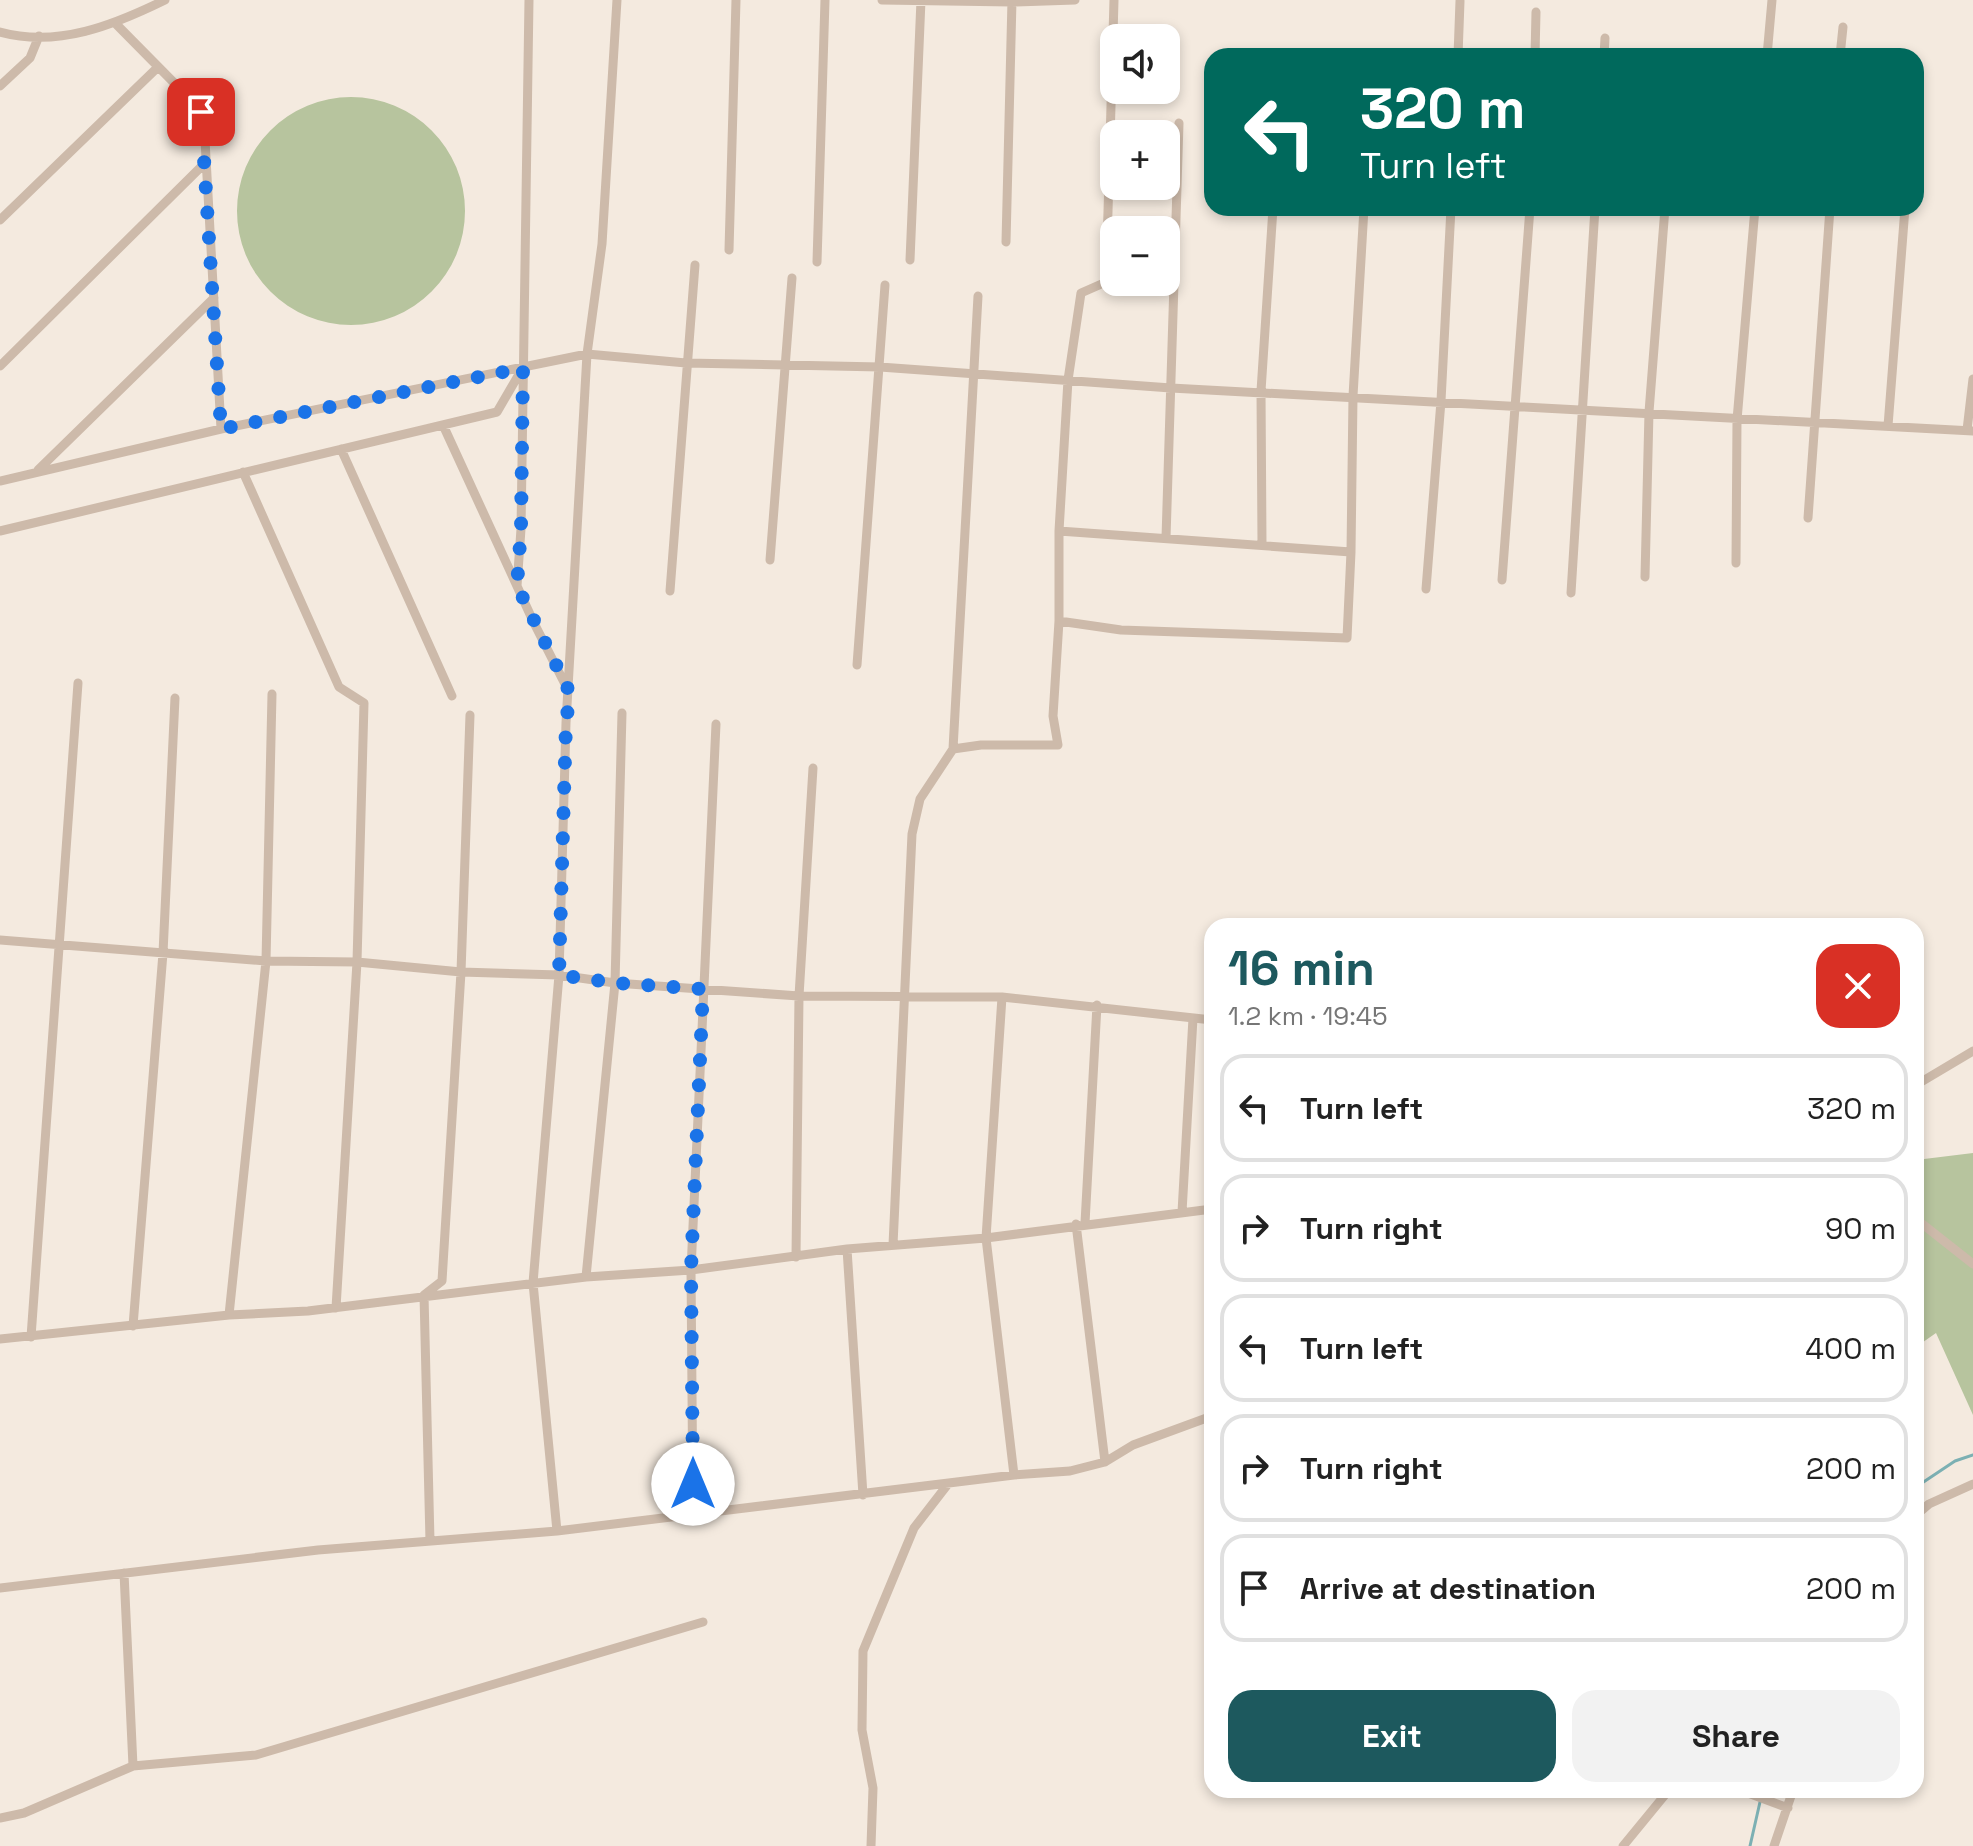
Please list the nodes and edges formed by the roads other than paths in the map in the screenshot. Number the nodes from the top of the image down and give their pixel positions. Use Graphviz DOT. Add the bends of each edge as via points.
graph roads {
  1 [pos="165,0"];
  2 [pos="529,0"];
  3 [pos="617,0"];
  4 [pos="736,0"];
  5 [pos="825,0"];
  6 [pos="882,0"];
  7 [pos="1075,0"];
  8 [pos="1114,0"];
  9 [pos="1772,0"];
  10 [pos="921,1"];
  11 [pos="1012,1"];
  12 [pos="1460,1"];
  13 [pos="1536,12"];
  14 [pos="116,24"];
  15 [pos="1843,27"];
  16 [pos="0,32"];
  17 [pos="39,36"];
  18 [pos="1605,38"];
  19 [pos="1458,48"];
  20 [pos="1535,48"];
  21 [pos="1604,48"];
  22 [pos="1768,48"];
  23 [pos="1841,48"];
  24 [pos="158,67"];
  25 [pos="0,86"];
  26 [pos="206,162"];
  27 [pos="1177,200"];
  28 [pos="1272,216"];
  29 [pos="1364,216"];
  30 [pos="1451,216"];
  31 [pos="1529,216"];
  32 [pos="1594,216"];
  33 [pos="1664,216"];
  34 [pos="1754,216"];
  35 [pos="1829,216"];
  36 [pos="1904,216"];
  37 [pos="0,220"];
  38 [pos="1006,242"];
  39 [pos="729,250"];
  40 [pos="910,260"];
  41 [pos="817,262"];
  42 [pos="695,265"];
  43 [pos="792,278"];
  44 [pos="885,285"];
  45 [pos="978,296"];
  46 [pos="214,298"];
  47 [pos="587,354"];
  48 [pos="686,363"];
  49 [pos="785,364"];
  50 [pos="0,366"];
  51 [pos="880,367"];
  52 [pos="523,368"];
  53 [pos="975,373"];
  54 [pos="1973,379"];
  55 [pos="1068,380"];
  56 [pos="1171,388"];
  57 [pos="1261,391"];
  58 [pos="1353,396"];
  59 [pos="1441,401"];
  60 [pos="1515,405"];
  61 [pos="1582,409"];
  62 [pos="1649,412"];
  63 [pos="1737,420"];
  64 [pos="1814,422"];
  65 [pos="443,425"];
  66 [pos="1888,426"];
  67 [pos="221,429"];
  68 [pos="1970,430"];
  69 [pos="341,449"];
  70 [pos="243,472"];
  71 [pos="35,473"];
  72 [pos="0,481"];
  73 [pos="1808,518"];
  74 [pos="0,531"];
  75 [pos="1059,531"];
  76 [pos="1166,538"];
  77 [pos="1262,544"];
  78 [pos="1351,552"];
  79 [pos="770,560"];
  80 [pos="1736,563"];
  81 [pos="1645,577"];
  82 [pos="1502,580"];
  83 [pos="517,586"];
  84 [pos="1426,589"];
  85 [pos="670,591"];
  86 [pos="1571,593"];
  87 [pos="1059,621"];
  88 [pos="857,665"];
  89 [pos="78,683"];
  90 [pos="570,693"];
  91 [pos="272,694"];
  92 [pos="452,696"];
  93 [pos="175,698"];
  94 [pos="622,713"];
  95 [pos="470,715"];
  96 [pos="716,724"];
  97 [pos="953,749"];
  98 [pos="813,768"];
  99 [pos="0,940"];
  100 [pos="58,943"];
  101 [pos="163,953"];
  102 [pos="266,961"];
  103 [pos="357,962"];
  104 [pos="461,972"];
  105 [pos="559,975"];
  106 [pos="615,983"];
  107 [pos="703,989"];
  108 [pos="905,995"];
  109 [pos="799,996"];
  110 [pos="1002,997"];
  111 [pos="1097,1005"];
  112 [pos="1193,1018"];
  113 [pos="1204,1019"];
  114 [pos="1973,1051"];
  115 [pos="1924,1080"];
  116 [pos="1204,1210"];
  117 [pos="1182,1212"];
  118 [pos="1081,1224"];
  119 [pos="1924,1225"];
  120 [pos="986,1238"];
  121 [pos="893,1245"];
  122 [pos="847,1249"];
  123 [pos="796,1257"];
  124 [pos="1973,1264"];
  125 [pos="691,1270"];
  126 [pos="586,1277"];
  127 [pos="533,1283"];
  128 [pos="424,1295"];
  129 [pos="336,1308"];
  130 [pos="229,1315"];
  131 [pos="133,1326"];
  132 [pos="31,1337"];
  133 [pos="0,1339"];
  134 [pos="1204,1419"];
  135 [pos="1105,1462"];
  136 [pos="1014,1475"];
  137 [pos="948,1484"];
  138 [pos="1973,1484"];
  139 [pos="863,1495"];
  140 [pos="1924,1508"];
  141 [pos="693,1515"];
  142 [pos="557,1531"];
  143 [pos="430,1541"];
  144 [pos="124,1573"];
  145 [pos="0,1588"];
  146 [pos="703,1622"];
  147 [pos="133,1766"];
  148 [pos="1662,1798"];
  149 [pos="1761,1798"];
  150 [pos="1791,1798"];
  151 [pos="1788,1808"];
  152 [pos="0,1818"];
  153 [pos="871,1846"];
  154 [pos="1623,1846"];
  155 [pos="1774,1846"];
  1 -- 14 [label="street"];
  2 -- 52 [label="street"];
  3 -- 47 [label="street" via="602,244"];
  4 -- 39 [label="street"];
  5 -- 41 [label="street"];
  6 -- 10 [label="street"];
  7 -- 11 [label="street"];
  8 -- 55 [label="street" via="1106,282 1081,293"];
  9 -- 22 [label="street"];
  10 -- 11 [label="street"];
  10 -- 40 [label="street"];
  11 -- 38 [label="street"];
  12 -- 19 [label="street"];
  13 -- 20 [label="street"];
  14 -- 17 [label="street" via="57,38"];
  14 -- 24 [label="street"];
  15 -- 23 [label="street"];
  16 -- 17 [label="street"];
  17 -- 25 [label="street" via="30,58"];
  18 -- 21 [label="street"];
  24 -- 26 [label="street" via="201,112"];
  24 -- 37 [label="street"];
  26 -- 46 [label="street"];
  26 -- 50 [label="street"];
  27 -- 56 [label="street"];
  28 -- 57 [label="street"];
  29 -- 58 [label="street"];
  30 -- 59 [label="street"];
  31 -- 60 [label="street"];
  32 -- 61 [label="street"];
  33 -- 62 [label="street"];
  34 -- 63 [label="street"];
  35 -- 64 [label="street"];
  36 -- 66 [label="street"];
  42 -- 48 [label="street"];
  43 -- 49 [label="street"];
  44 -- 51 [label="street"];
  45 -- 53 [label="street"];
  46 -- 67 [label="street"];
  46 -- 71 [label="street"];
  47 -- 48 [label="street"];
  47 -- 52 [label="street"];
  47 -- 90 [label="street"];
  48 -- 49 [label="street"];
  48 -- 85 [label="street"];
  49 -- 51 [label="street"];
  49 -- 79 [label="street"];
  51 -- 53 [label="street"];
  51 -- 88 [label="street"];
  52 -- 65 [label="street" via="497,412"];
  52 -- 67 [label="street"];
  52 -- 83 [label="street"];
  53 -- 55 [label="street"];
  53 -- 97 [label="street"];
  54 -- 68 [label="street"];
  55 -- 56 [label="street"];
  55 -- 75 [label="street"];
  56 -- 57 [label="street"];
  56 -- 76 [label="street"];
  57 -- 58 [label="street"];
  57 -- 77 [label="street"];
  58 -- 59 [label="street"];
  58 -- 78 [label="street"];
  59 -- 60 [label="street"];
  59 -- 84 [label="street"];
  60 -- 61 [label="street"];
  60 -- 82 [label="street"];
  61 -- 62 [label="street"];
  61 -- 86 [label="street"];
  62 -- 63 [label="street"];
  62 -- 81 [label="street"];
  63 -- 64 [label="street"];
  63 -- 80 [label="street"];
  64 -- 66 [label="street"];
  64 -- 73 [label="street"];
  65 -- 69 [label="street"];
  65 -- 83 [label="street"];
  66 -- 68 [label="street"];
  67 -- 71 [label="street"];
  69 -- 70 [label="street"];
  69 -- 92 [label="street"];
  70 -- 74 [label="street"];
  70 -- 103 [label="street" via="339,687 364,703"];
  71 -- 72 [label="street"];
  75 -- 76 [label="street"];
  75 -- 87 [label="street"];
  76 -- 77 [label="street"];
  77 -- 78 [label="street"];
  78 -- 87 [label="street" via="1347,638 1121,630"];
  83 -- 90 [label="street"];
  87 -- 97 [label="street" via="1053,716 1058,745"];
  89 -- 100 [label="street"];
  90 -- 105 [label="street"];
  91 -- 102 [label="street"];
  93 -- 101 [label="street"];
  94 -- 106 [label="street"];
  95 -- 104 [label="street"];
  96 -- 107 [label="street"];
  97 -- 108 [label="street" via="920,799 912,834"];
  98 -- 109 [label="street"];
  99 -- 100 [label="street"];
  100 -- 101 [label="street"];
  100 -- 132 [label="street"];
  101 -- 102 [label="street"];
  101 -- 131 [label="street"];
  102 -- 103 [label="street"];
  102 -- 130 [label="street"];
  103 -- 104 [label="street"];
  103 -- 129 [label="street"];
  104 -- 105 [label="street"];
  104 -- 128 [label="street" via="442,1281"];
  105 -- 106 [label="street"];
  105 -- 127 [label="street"];
  106 -- 107 [label="street"];
  106 -- 126 [label="street"];
  107 -- 109 [label="street"];
  107 -- 125 [label="street"];
  108 -- 109 [label="street"];
  108 -- 110 [label="street"];
  108 -- 121 [label="street"];
  109 -- 123 [label="street"];
  110 -- 111 [label="street"];
  110 -- 120 [label="street"];
  111 -- 112 [label="street"];
  111 -- 118 [label="street"];
  112 -- 113 [label="street"];
  112 -- 117 [label="street"];
  114 -- 115 [label="street"];
  116 -- 117 [label="street"];
  117 -- 118 [label="street"];
  118 -- 120 [label="street"];
  118 -- 135 [label="street"];
  119 -- 124 [label="street"];
  120 -- 121 [label="street"];
  120 -- 136 [label="street"];
  121 -- 122 [label="street"];
  122 -- 123 [label="street"];
  122 -- 139 [label="street"];
  123 -- 125 [label="street"];
  125 -- 126 [label="street"];
  125 -- 141 [label="street"];
  126 -- 127 [label="street"];
  127 -- 128 [label="street"];
  127 -- 142 [label="street"];
  128 -- 129 [label="street"];
  128 -- 143 [label="street"];
  129 -- 130 [label="street"];
  130 -- 131 [label="street"];
  131 -- 132 [label="street"];
  132 -- 133 [label="street"];
  134 -- 135 [label="street" via="1133,1445"];
  135 -- 136 [label="street"];
  136 -- 137 [label="street"];
  137 -- 139 [label="street"];
  137 -- 153 [label="street" via="914,1528 863,1651 862,1730 873,1788"];
  138 -- 140 [label="street"];
  139 -- 141 [label="street"];
  141 -- 142 [label="street"];
  142 -- 143 [label="street"];
  143 -- 144 [label="street"];
  144 -- 145 [label="street"];
  144 -- 147 [label="street"];
  146 -- 147 [label="street" via="256,1755"];
  147 -- 152 [label="street" via="24,1813"];
  148 -- 154 [label="street"];
  149 -- 151 [label="street"];
  150 -- 151 [label="street"];
  151 -- 155 [label="street"];
}
